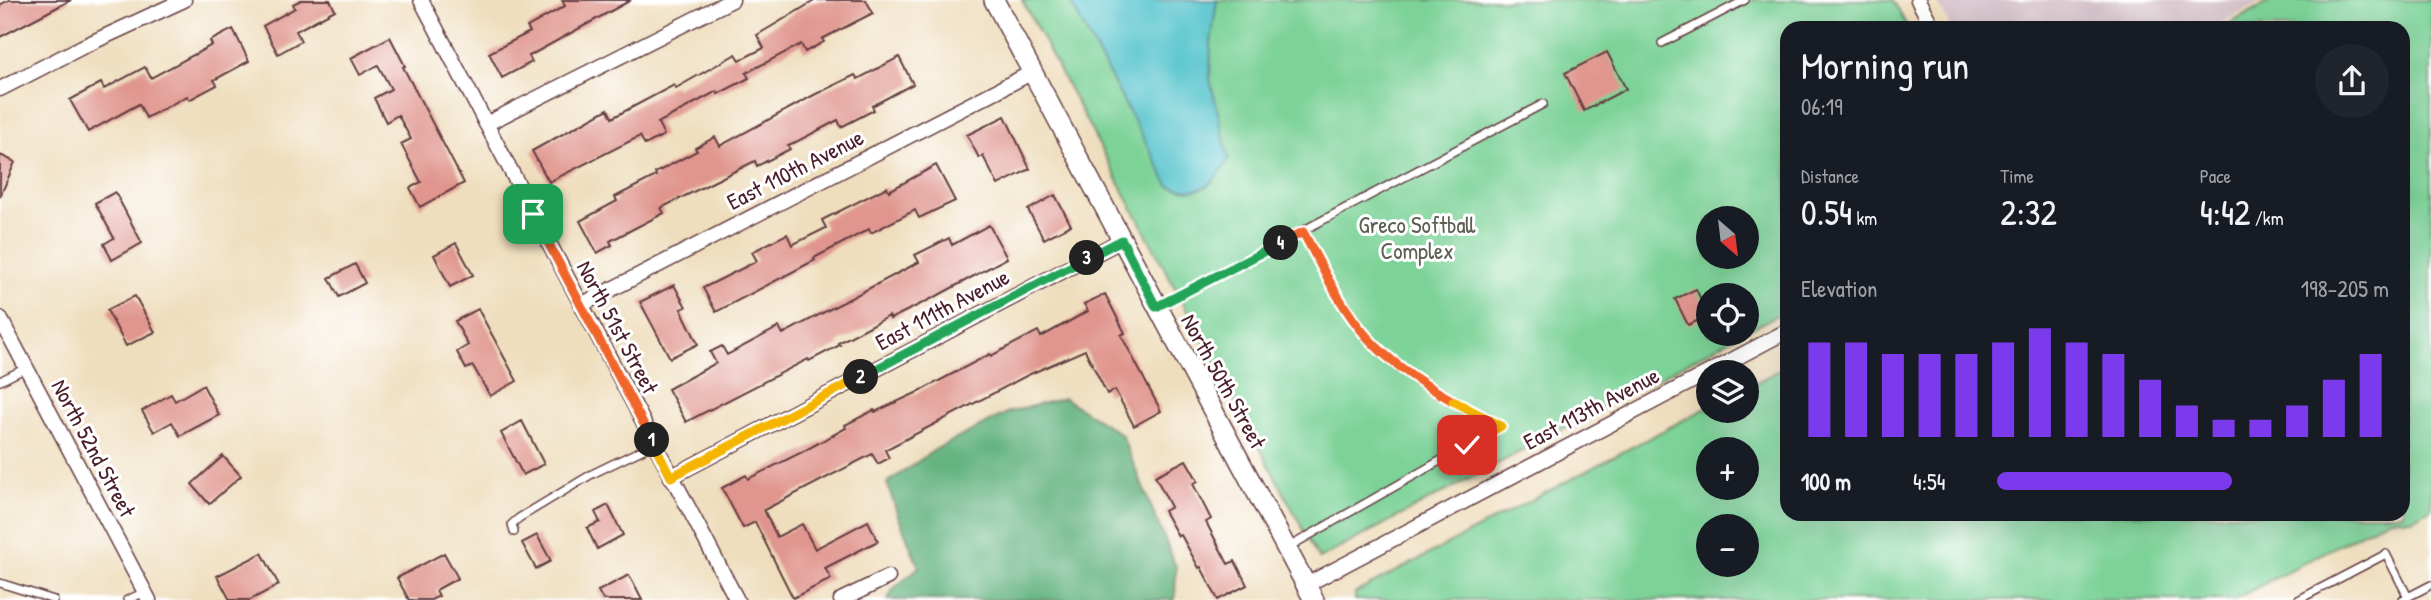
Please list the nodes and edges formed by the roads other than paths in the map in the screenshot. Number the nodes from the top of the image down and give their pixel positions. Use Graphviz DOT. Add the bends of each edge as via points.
graph roads {
  1 [pos="184,0"];
  2 [pos="421,0"];
  3 [pos="732,0"];
  4 [pos="994,0"];
  5 [pos="1745,0"];
  6 [pos="1918,0"];
  7 [pos="1929,21"];
  8 [pos="1662,43"];
  9 [pos="1031,73"];
  10 [pos="0,89"];
  11 [pos="1543,104"];
  12 [pos="486,124"];
  13 [pos="1303,232"];
  14 [pos="1122,240"];
  15 [pos="580,305"];
  16 [pos="1156,307"];
  17 [pos="1,324"];
  18 [pos="1780,335"];
  19 [pos="26,368"];
  20 [pos="0,381"];
  21 [pos="654,444"];
  22 [pos="671,477"];
  23 [pos="514,532"];
  24 [pos="1287,548"];
  25 [pos="888,577"];
  26 [pos="0,583"];
  27 [pos="2431,585"];
  28 [pos="1310,593"];
  29 [pos="147,596"];
  30 [pos="2405,599"];
  31 [pos="54,600"];
  32 [pos="127,600"];
  33 [pos="737,600"];
  34 [pos="841,600"];
  35 [pos="2298,600"];
  1 -- 10 [label="street"];
  2 -- 12 [label="street, North 51st Street"];
  3 -- 12 [label="street"];
  4 -- 9 [label="street, North 50th Street"];
  5 -- 8 [label="lane"];
  6 -- 7 [label="street"];
  9 -- 14 [label="street, North 50th Street"];
  9 -- 15 [label="street, East 110th Avenue"];
  11 -- 13 [label="lane"];
  12 -- 15 [label="street, North 51st Street"];
  13 -- 16 [label="lane"];
  13 -- 24 [label="lane" via="1367,337 1438,393 1501,426"];
  14 -- 16 [label="street, North 50th Street"];
  14 -- 22 [label="street, East 111th Avenue"];
  15 -- 21 [label="street, North 51st Street"];
  16 -- 24 [label="street, North 50th Street"];
  17 -- 19 [label="street, North 52nd Street"];
  18 -- 28 [label="street, East 113th Avenue"];
  19 -- 20 [label="lane"];
  19 -- 29 [label="street, North 52nd Street"];
  21 -- 22 [label="street, North 51st Street"];
  21 -- 23 [label="lane" via="519,518 512,524"];
  22 -- 33 [label="street, North 51st Street"];
  24 -- 28 [label="street, North 50th Street"];
  25 -- 34 [label="street"];
  26 -- 31 [label="lane"];
  27 -- 30 [label="lane"];
  29 -- 32 [label="lane"];
  30 -- 35 [label="lane" via="2386,554"];
}
